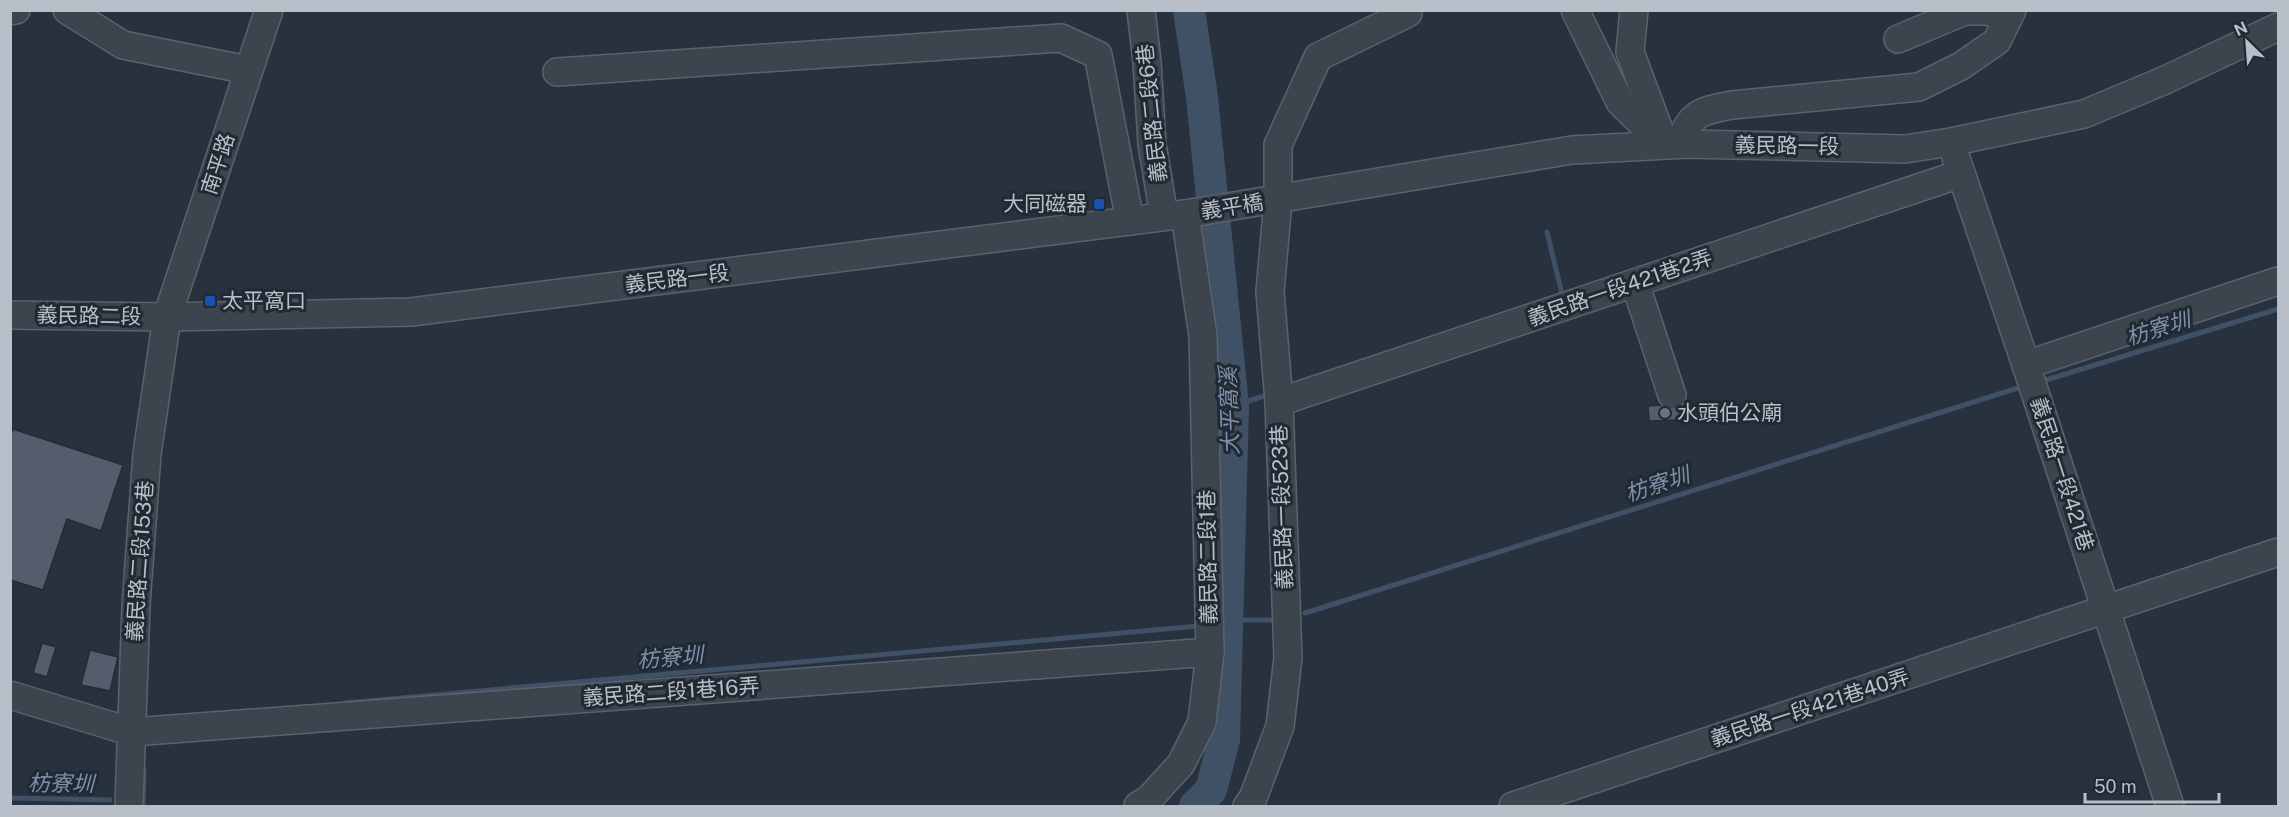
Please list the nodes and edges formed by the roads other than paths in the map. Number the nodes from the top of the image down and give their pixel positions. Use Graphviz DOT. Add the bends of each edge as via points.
graph roads {
  1 [pos="16,10"];
  2 [pos="67,10"];
  3 [pos="269,10"];
  4 [pos="1141,10"];
  5 [pos="1407,10"];
  6 [pos="1575,10"];
  7 [pos="1634,10"];
  8 [pos="11,11"];
  9 [pos="2010,14"];
  10 [pos="2278,27"];
  11 [pos="1898,39"];
  12 [pos="248,70"];
  13 [pos="557,72"];
  14 [pos="1951,142"];
  15 [pos="1671,145"];
  16 [pos="1960,174"];
  17 [pos="1278,200"];
  18 [pos="1174,215"];
  19 [pos="1130,221"];
  20 [pos="2278,281"];
  21 [pos="1635,283"];
  22 [pos="10,315"];
  23 [pos="167,317"];
  24 [pos="2026,365"];
  25 [pos="1672,395"];
  26 [pos="1279,402"];
  27 [pos="2278,552"];
  28 [pos="2106,610"];
  29 [pos="1210,652"];
  30 [pos="10,695"];
  31 [pos="132,732"];
  32 [pos="1254,804"];
  33 [pos="129,807"];
  34 [pos="1138,807"];
  35 [pos="1513,807"];
  36 [pos="2170,807"];
  1 -- 8 [label="street"];
  2 -- 12 [label="street" via="123,45"];
  3 -- 12 [label="street, 南平路"];
  4 -- 18 [label="street, 義民路二段6巷" via="1152,144"];
  5 -- 17 [label="street, 義民路一段523巷" via="1408,13 1318,57 1278,146"];
  6 -- 15 [label="street" via="1620,102"];
  7 -- 15 [label="street" via="1630,52"];
  9 -- 11 [label="street" via="1965,11"];
  9 -- 15 [label="street" via="1997,42 1919,87 1703,110"];
  10 -- 14 [label="street, 義民路一段" via="2084,114"];
  12 -- 23 [label="street, 南平路"];
  13 -- 19 [label="street" via="1061,38 1098,56"];
  14 -- 15 [label="street, 義民路一段" via="1905,149"];
  14 -- 16 [label="street, 義民路一段421巷"];
  15 -- 17 [label="street, 義民路一段" via="1572,150"];
  16 -- 21 [label="street, 義民路一段421巷2弄"];
  16 -- 24 [label="street, 義民路一段421巷"];
  17 -- 18 [label="street, 義平橋"];
  17 -- 26 [label="street, 義民路一段523巷" via="1270,292"];
  18 -- 19 [label="street, 義民路一段"];
  18 -- 29 [label="street, 義民路二段1巷" via="1203,336"];
  19 -- 23 [label="street, 義民路一段" via="411,312"];
  20 -- 24 [label="street"];
  21 -- 25 [label="street"];
  21 -- 26 [label="street, 義民路一段421巷2弄"];
  22 -- 23 [label="street, 義民路二段"];
  23 -- 31 [label="street, 義民路二段153巷" via="147,454"];
  24 -- 28 [label="street, 義民路一段421巷"];
  26 -- 32 [label="street, 義民路一段523巷" via="1288,658 1280,726"];
  27 -- 28 [label="street, 義民路一段421巷40弄"];
  28 -- 35 [label="street, 義民路一段421巷40弄"];
  28 -- 36 [label="street, 義民路一段421巷"];
  29 -- 31 [label="street, 義民路二段1巷16弄"];
  29 -- 34 [label="street, 義民路二段1巷" via="1202,722 1181,764"];
  30 -- 31 [label="street"];
  31 -- 33 [label="street, 義民路二段153巷"];
}
